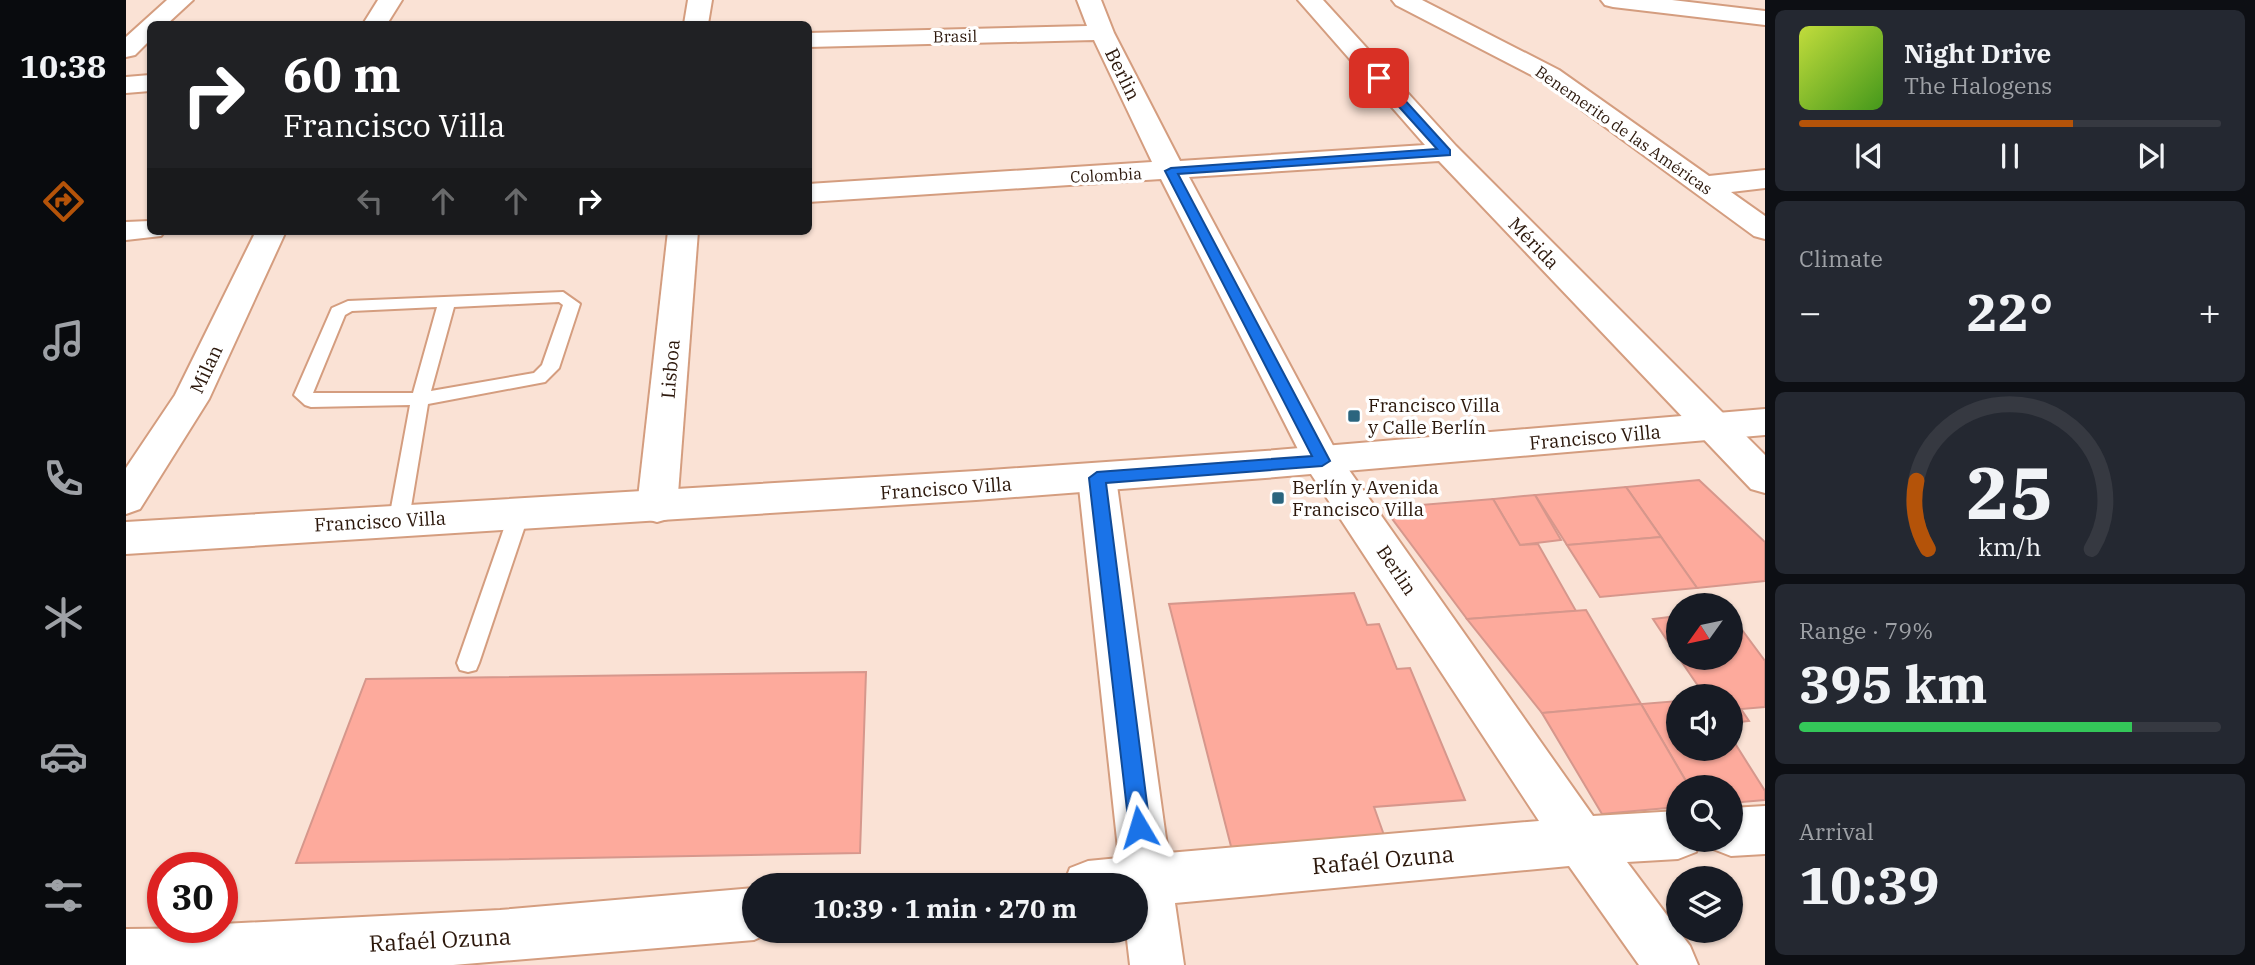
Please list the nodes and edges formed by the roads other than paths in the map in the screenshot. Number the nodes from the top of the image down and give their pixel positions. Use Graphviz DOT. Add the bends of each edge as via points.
graph roads {
  1 [pos="181,0"];
  2 [pos="390,0"];
  3 [pos="700,0"];
  4 [pos="1089,0"];
  5 [pos="1310,0"];
  6 [pos="1404,0"];
  7 [pos="1613,0"];
  8 [pos="1700,10"];
  9 [pos="1765,18"];
  10 [pos="158,21"];
  11 [pos="377,21"];
  12 [pos="696,21"];
  13 [pos="147,31"];
  14 [pos="1102,33"];
  15 [pos="812,40"];
  16 [pos="1754,41"];
  17 [pos="126,50"];
  18 [pos="147,83"];
  19 [pos="126,85"];
  20 [pos="1446,152"];
  21 [pos="1171,171"];
  22 [pos="1765,179"];
  23 [pos="1702,186"];
  24 [pos="812,192"];
  25 [pos="147,230"];
  26 [pos="1765,230"];
  27 [pos="126,231"];
  28 [pos="269,235"];
  29 [pos="683,235"];
  30 [pos="447,302"];
  31 [pos="421,399"];
  32 [pos="1765,422"];
  33 [pos="1713,426"];
  34 [pos="1322,461"];
  35 [pos="1097,478"];
  36 [pos="1765,479"];
  37 [pos="126,499"];
  38 [pos="657,507"];
  39 [pos="519,514"];
  40 [pos="399,519"];
  41 [pos="126,538"];
  42 [pos="468,663"];
  43 [pos="1765,830"];
  44 [pos="1743,831"];
  45 [pos="1666,836"];
  46 [pos="1581,841"];
  47 [pos="1145,873"];
  48 [pos="1148,880"];
  49 [pos="1148,895"];
  50 [pos="742,916"];
  51 [pos="496,951"];
  52 [pos="126,956"];
  53 [pos="1157,965"];
  54 [pos="1671,965"];
  1 -- 10 [label="street"];
  2 -- 11 [label="street"];
  3 -- 12 [label="street"];
  4 -- 14 [label="street, Berlin"];
  5 -- 20 [label="street, Mérida"];
  6 -- 23 [label="street, Benemerito de las Américas" via="1550,75"];
  7 -- 8 [label="street"];
  8 -- 9 [label="street"];
  8 -- 16 [label="street"];
  13 -- 17 [label="street"];
  14 -- 15 [label="street, Brasil"];
  14 -- 21 [label="street, Berlin"];
  18 -- 19 [label="street"];
  20 -- 21 [label="street, Colombia"];
  20 -- 33 [label="street, Mérida"];
  21 -- 24 [label="street, Colombia"];
  21 -- 34 [label="street, Berlin"];
  22 -- 23 [label="street"];
  23 -- 26 [label="street, Benemerito de las Américas"];
  25 -- 27 [label="street"];
  28 -- 37 [label="street, Milan" via="191,399"];
  29 -- 38 [label="street, Lisboa"];
  30 -- 31 [label="lane"];
  30 -- 31 [label="lane" via="348,306 338,312 303,395 311,401"];
  30 -- 31 [label="lane" via="563,297 572,304 550,368 539,378"];
  31 -- 40 [label="lane"];
  32 -- 33 [label="street, Francisco Villa"];
  33 -- 34 [label="street, Francisco Villa"];
  33 -- 36 [label="street, Mérida"];
  34 -- 35 [label="street, Francisco Villa"];
  34 -- 46 [label="street, Berlin"];
  35 -- 38 [label="street, Francisco Villa"];
  35 -- 47 [label="street"];
  38 -- 39 [label="street, Francisco Villa"];
  39 -- 40 [label="street, Francisco Villa"];
  39 -- 42 [label="lane"];
  40 -- 41 [label="street, Francisco Villa"];
  43 -- 44 [label="street"];
  45 -- 46 [label="street, Rafaél Ozuna"];
  46 -- 48 [label="street, Rafaél Ozuna"];
  46 -- 54 [label="street, Berlin"];
  49 -- 53 [label="street"];
  50 -- 51 [label="street, Rafaél Ozuna"];
  51 -- 52 [label="street, Rafaél Ozuna"];
}
